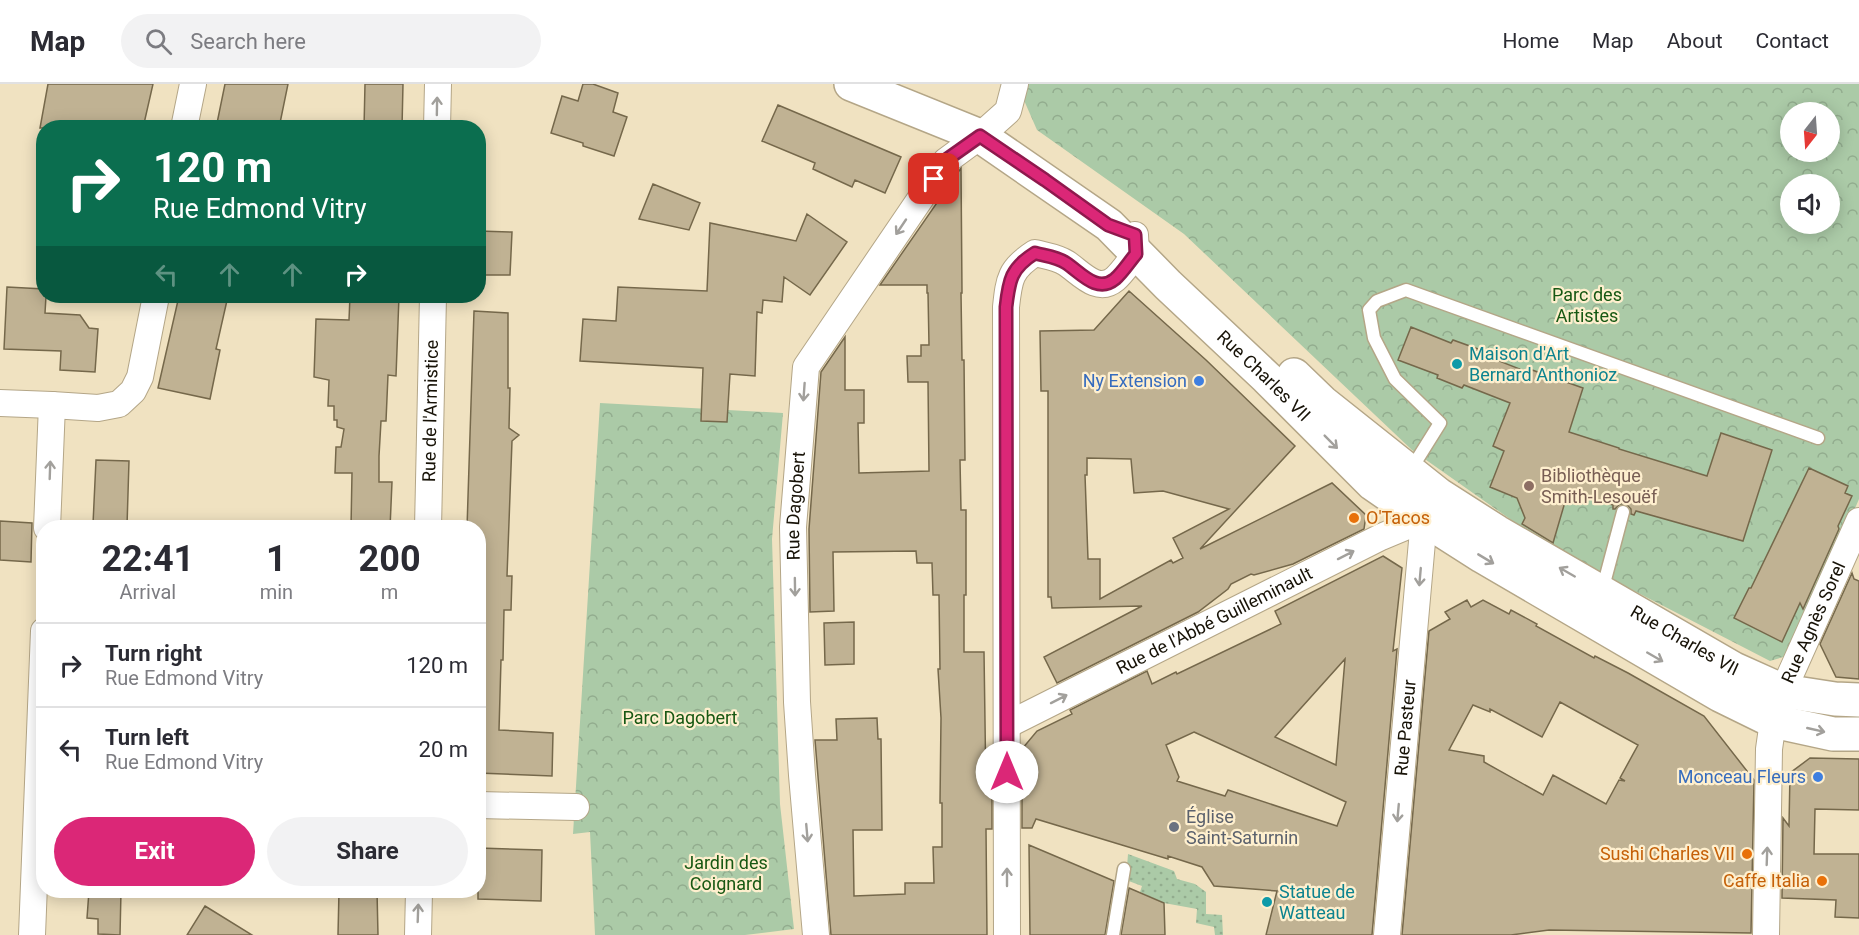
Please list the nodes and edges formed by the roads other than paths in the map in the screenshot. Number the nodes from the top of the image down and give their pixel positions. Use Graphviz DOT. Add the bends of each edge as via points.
graph roads {
  1 [pos="194,84"];
  2 [pos="438,84"];
  3 [pos="851,84"];
  4 [pos="1015,84"];
  5 [pos="186,120"];
  6 [pos="437,120"];
  7 [pos="980,136"];
  8 [pos="1126,238"];
  9 [pos="155,303"];
  10 [pos="433,303"];
  11 [pos="0,403"];
  12 [pos="52,405"];
  13 [pos="1818,438"];
  14 [pos="1409,472"];
  15 [pos="1432,507"];
  16 [pos="1623,512"];
  17 [pos="47,520"];
  18 [pos="428,520"];
  19 [pos="1859,521"];
  20 [pos="1602,592"];
  21 [pos="1859,700"];
  22 [pos="1778,706"];
  23 [pos="1007,725"];
  24 [pos="1859,734"];
  25 [pos="486,805"];
  26 [pos="576,807"];
  27 [pos="36,834"];
  28 [pos="1124,869"];
  29 [pos="419,898"];
  30 [pos="32,935"];
  31 [pos="418,935"];
  32 [pos="816,935"];
  33 [pos="1007,935"];
  34 [pos="1113,935"];
  35 [pos="1386,935"];
  36 [pos="1766,935"];
  1 -- 5 [label="street"];
  6 -- 2 [label="street, one-way"];
  3 -- 7 [label="main road, Rue Charles VII"];
  4 -- 7 [label="street, Rue Dagobert" via="1008,111"];
  7 -- 8 [label="main road, Rue Charles VII"];
  7 -- 32 [label="street, Rue Dagobert, one-way" via="946,160 806,367 793,527 797,702"];
  8 -- 14 [label="main road, Rue Charles VII" via="1182,270 1323,402"];
  8 -- 15 [label="main road, Rue Charles VII, one-way" via="1373,483"];
  8 -- 23 [label="street" via="1115,279 1108,283 1086,279 1060,260 1035,253 1018,265 1008,288"];
  9 -- 12 [label="street" via="140,377 133,391 119,404 98,408"];
  10 -- 18 [label="street, Rue de l'Armistice"];
  11 -- 12 [label="street"];
  17 -- 12 [label="street, one-way"];
  13 -- 14 [label="lane" via="1406,290 1377,301 1369,310 1374,338 1395,379 1440,423"];
  14 -- 15 [label="main road, Rue Charles VII"];
  20 -- 15 [label="main road, Rue Charles VII, one-way" via="1497,532"];
  15 -- 22 [label="main road, Rue Charles VII, one-way" via="1482,556 1720,695"];
  23 -- 15 [label="street, Rue de l'Abbé Guilleminault, one-way" via="1381,537"];
  15 -- 35 [label="street, Rue Pasteur, one-way"];
  16 -- 20 [label="lane"];
  19 -- 22 [label="street, Rue Agnès Sorel"];
  20 -- 22 [label="main road, Rue Charles VII" via="1734,669"];
  21 -- 22 [label="main road"];
  22 -- 24 [label="main road, one-way" via="1833,734"];
  36 -- 22 [label="street, one-way" via="1769,749"];
  33 -- 23 [label="street, one-way"];
  25 -- 26 [label="street"];
  27 -- 30 [label="street"];
  28 -- 34 [label="lane"];
  31 -- 29 [label="street, one-way"];
}
